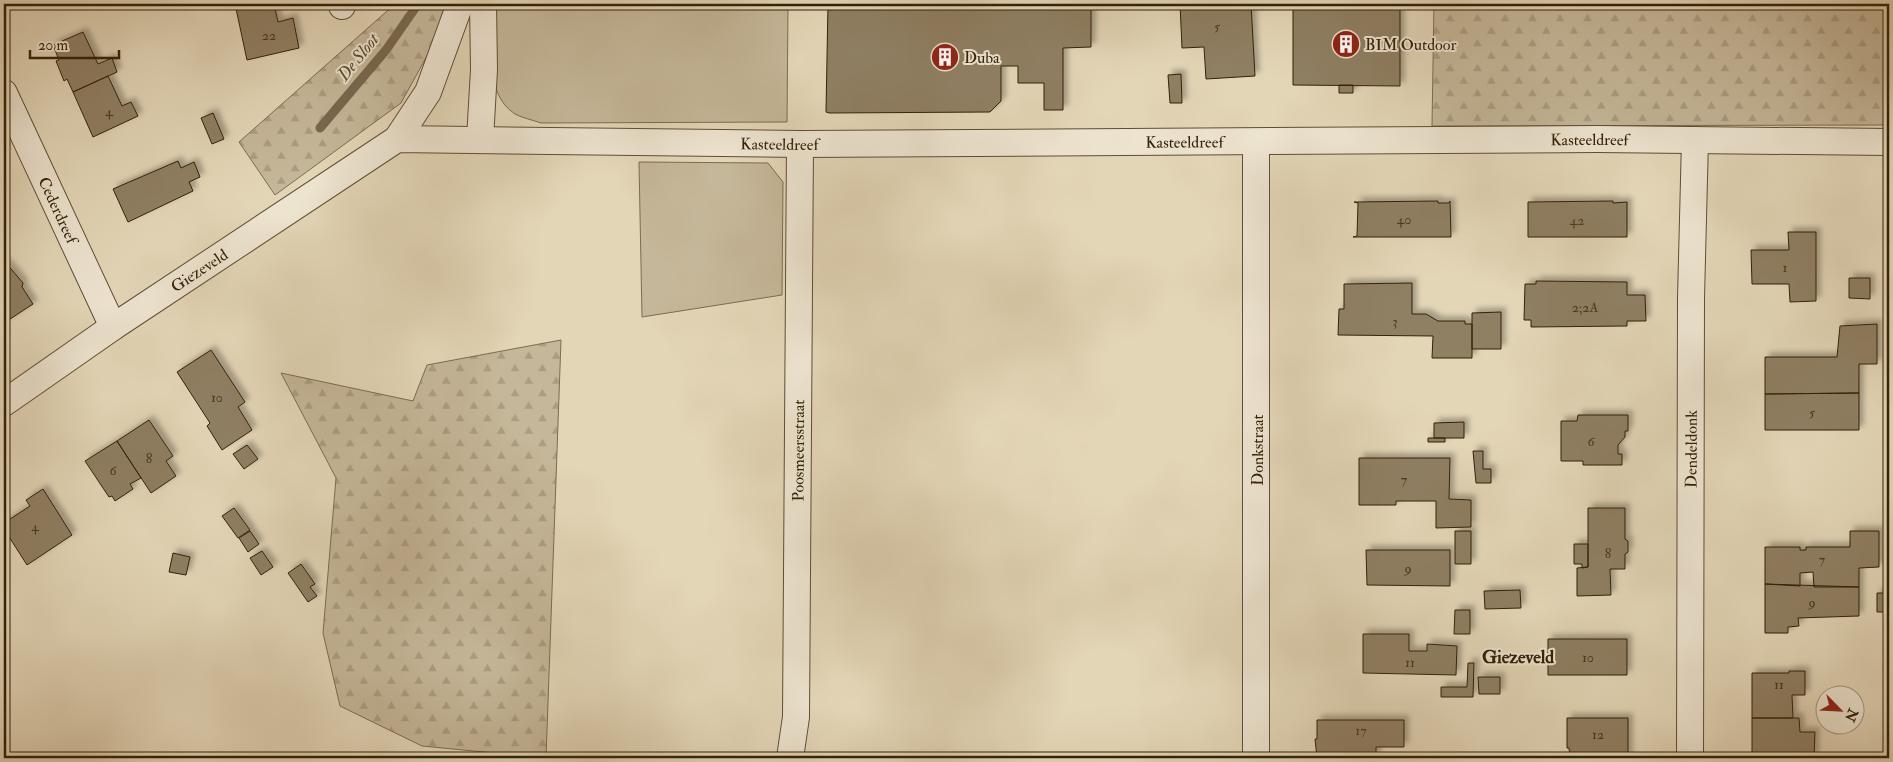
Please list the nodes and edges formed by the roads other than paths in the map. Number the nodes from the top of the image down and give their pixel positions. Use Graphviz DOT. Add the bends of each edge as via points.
graph roads {
  1 [pos="460,4"];
  2 [pos="483,4"];
  3 [pos="4,93"];
  4 [pos="397,139"];
  5 [pos="480,139"];
  6 [pos="1695,140"];
  7 [pos="1256,142"];
  8 [pos="1889,142"];
  9 [pos="800,144"];
  10 [pos="113,327"];
  11 [pos="4,403"];
  12 [pos="790,758"];
  13 [pos="1256,758"];
  14 [pos="1690,758"];
  1 -- 4 [label="street, Giezeveld" via="428,92"];
  2 -- 5 [label="street"];
  3 -- 10 [label="street, Cederdreef"];
  4 -- 5 [label="street"];
  4 -- 10 [label="street, Giezeveld"];
  5 -- 9 [label="street, Kasteeldreef"];
  6 -- 7 [label="street, Kasteeldreef"];
  6 -- 8 [label="street, Kasteeldreef"];
  6 -- 14 [label="street, Dendeldonk" via="1691,298"];
  7 -- 9 [label="street, Kasteeldreef"];
  7 -- 13 [label="street, Donkstraat"];
  9 -- 12 [label="street, Poosmeersstraat" via="796,717"];
  10 -- 11 [label="street, Giezeveld"];
}
